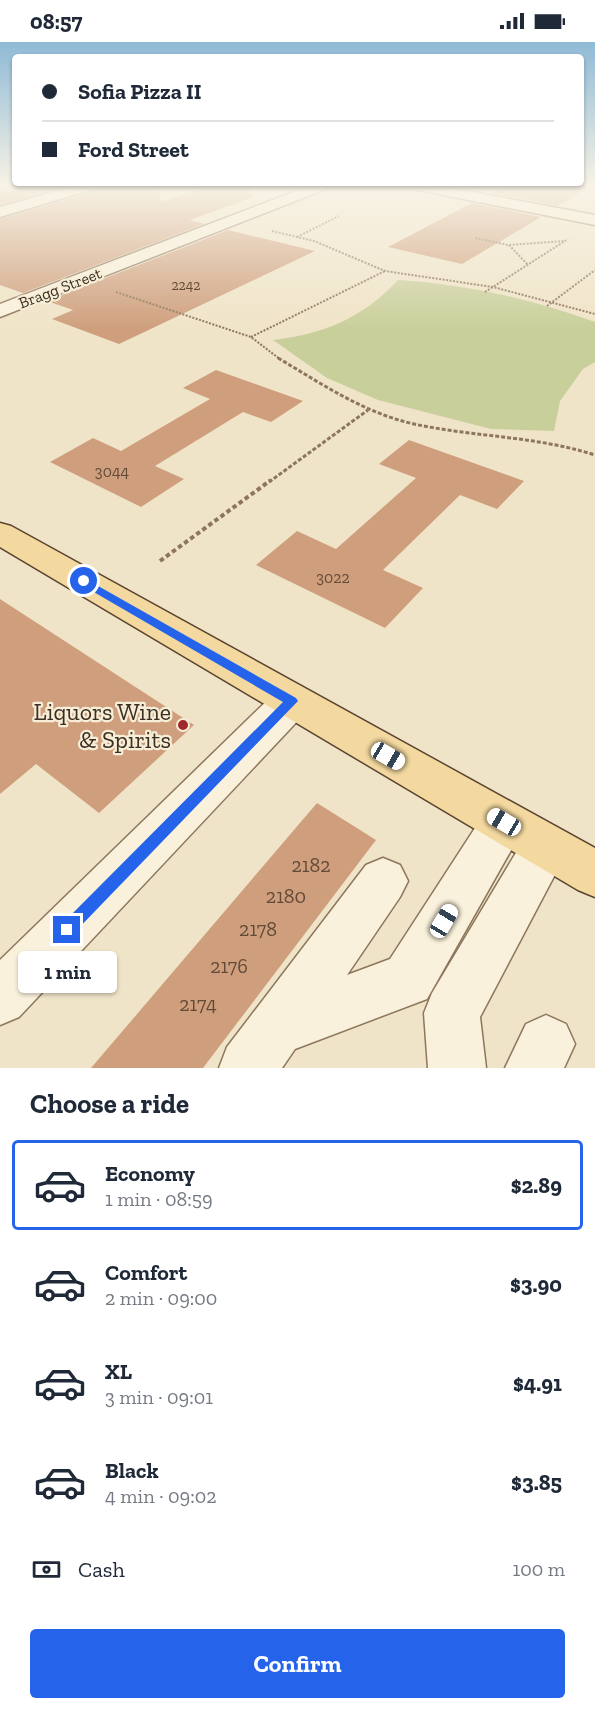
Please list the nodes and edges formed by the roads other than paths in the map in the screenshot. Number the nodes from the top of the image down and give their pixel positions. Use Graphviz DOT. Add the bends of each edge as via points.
graph roads {
  1 [pos="198,234"];
  2 [pos="0,311"];
  3 [pos="0,534"];
  4 [pos="292,701"];
  5 [pos="525,834"];
  6 [pos="595,874"];
  7 [pos="383,880"];
  8 [pos="0,998"];
  9 [pos="262,1048"];
  10 [pos="457,1068"];
  1 -- 2 [label="street, Bragg Street"];
  3 -- 4 [label="main road"];
  4 -- 5 [label="main road"];
  4 -- 8 [label="street"];
  5 -- 6 [label="main road"];
  5 -- 9 [label="street" via="408,980"];
  5 -- 10 [label="street" via="452,1013"];
  7 -- 9 [label="street"];
}
